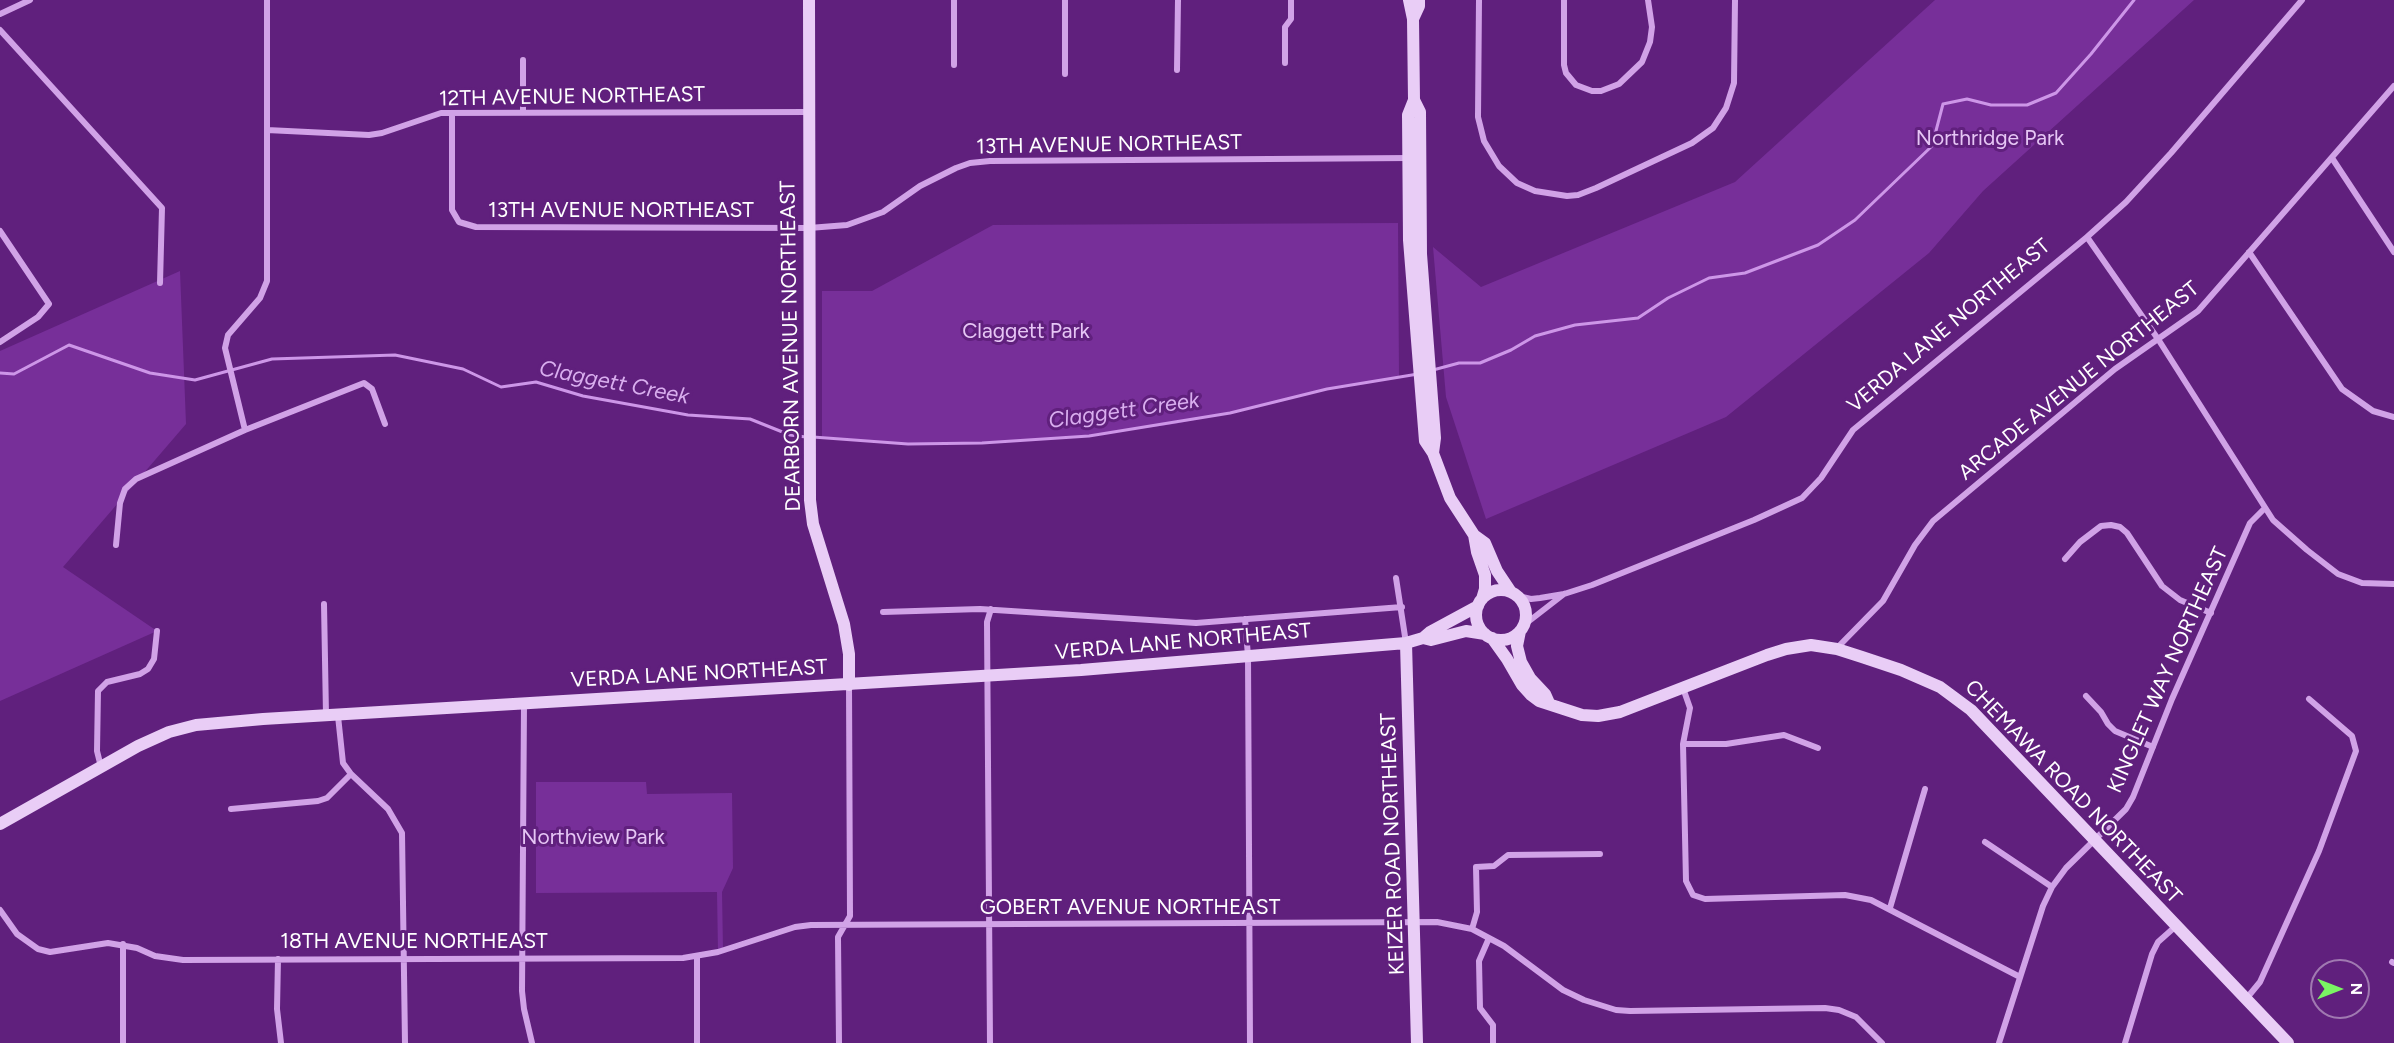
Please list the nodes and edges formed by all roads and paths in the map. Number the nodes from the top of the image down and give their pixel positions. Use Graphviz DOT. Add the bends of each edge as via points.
graph roads {
  1 [pos="30,0"];
  2 [pos="267,0"];
  3 [pos="809,0"];
  4 [pos="954,0"];
  5 [pos="1065,0"];
  6 [pos="1178,0"];
  7 [pos="1291,0"];
  8 [pos="1408,0"];
  9 [pos="1419,0"];
  10 [pos="1479,0"];
  11 [pos="1564,0"];
  12 [pos="1648,0"];
  13 [pos="1735,0"];
  14 [pos="2302,0"];
  15 [pos="0,14"];
  16 [pos="1413,19"];
  17 [pos="0,30"];
  18 [pos="523,60"];
  19 [pos="1285,63"];
  20 [pos="954,65"];
  21 [pos="1177,70"];
  22 [pos="1065,74"];
  23 [pos="2394,86"];
  24 [pos="809,112"];
  25 [pos="452,113"];
  26 [pos="523,113"];
  27 [pos="267,130"];
  28 [pos="1414,158"];
  29 [pos="2332,158"];
  30 [pos="809,228"];
  31 [pos="0,231"];
  32 [pos="2087,237"];
  33 [pos="2392,243"];
  34 [pos="2249,252"];
  35 [pos="2394,252"];
  36 [pos="160,282"];
  37 [pos="2158,339"];
  38 [pos="0,342"];
  39 [pos="2394,417"];
  40 [pos="386,424"];
  41 [pos="244,430"];
  42 [pos="2265,508"];
  43 [pos="1474,535"];
  44 [pos="116,545"];
  45 [pos="2066,559"];
  46 [pos="1396,578"];
  47 [pos="2394,584"];
  48 [pos="1514,594"];
  49 [pos="1564,594"];
  50 [pos="1480,602"];
  51 [pos="324,604"];
  52 [pos="1402,607"];
  53 [pos="991,609"];
  54 [pos="883,612"];
  55 [pos="2211,613"];
  56 [pos="1245,619"];
  57 [pos="1522,628"];
  58 [pos="157,631"];
  59 [pos="1489,637"];
  60 [pos="1423,638"];
  61 [pos="1406,643"];
  62 [pos="1837,649"];
  63 [pos="1248,656"];
  64 [pos="988,676"];
  65 [pos="849,685"];
  66 [pos="1683,688"];
  67 [pos="2086,696"];
  68 [pos="2309,699"];
  69 [pos="1549,703"];
  70 [pos="524,704"];
  71 [pos="332,716"];
  72 [pos="1683,744"];
  73 [pos="2153,747"];
  74 [pos="1818,748"];
  75 [pos="101,767"];
  76 [pos="351,774"];
  77 [pos="1925,789"];
  78 [pos="231,809"];
  79 [pos="0,824"];
  80 [pos="2094,840"];
  81 [pos="1985,842"];
  82 [pos="1600,854"];
  83 [pos="2052,887"];
  84 [pos="1890,908"];
  85 [pos="0,910"];
  86 [pos="1414,922"];
  87 [pos="845,925"];
  88 [pos="1249,925"];
  89 [pos="989,926"];
  90 [pos="2176,926"];
  91 [pos="1472,929"];
  92 [pos="1489,938"];
  93 [pos="123,944"];
  94 [pos="697,957"];
  95 [pos="522,958"];
  96 [pos="278,959"];
  97 [pos="404,959"];
  98 [pos="2020,977"];
  99 [pos="2246,1000"];
  100 [pos="123,1043"];
  101 [pos="281,1043"];
  102 [pos="405,1043"];
  103 [pos="532,1043"];
  104 [pos="697,1043"];
  105 [pos="839,1043"];
  106 [pos="990,1043"];
  107 [pos="1250,1043"];
  108 [pos="1418,1043"];
  109 [pos="1493,1043"];
  110 [pos="1882,1043"];
  111 [pos="2000,1043"];
  112 [pos="2125,1043"];
  113 [pos="2288,1043"];
  1 -- 15 [label="street"];
  2 -- 27 [label="street"];
  3 -- 24 [label="street, DEARBORN AVENUE NORTHEAST"];
  4 -- 20 [label="street"];
  5 -- 22 [label="street"];
  6 -- 21 [label="street"];
  7 -- 19 [label="street" via="1291,19 1285,27"];
  8 -- 16 [label="street"];
  9 -- 16 [label="street"];
  10 -- 13 [label="street" via="1478,117 1484,141 1499,166 1517,183 1535,191 1567,196 1596,188 1692,143 1713,128 1726,108 1734,83"];
  11 -- 12 [label="street" via="1566,73 1576,85 1592,91 1619,84 1642,62 1652,27"];
  14 -- 32 [label="street, VERDA LANE NORTHEAST" via="2149,178"];
  16 -- 28 [label="street" via="1414,100 1420,112"];
  17 -- 36 [label="street" via="162,208"];
  18 -- 26 [label="street"];
  23 -- 29 [label="street, ARCADE AVENUE NORTHEAST"];
  24 -- 26 [label="street, 12TH AVENUE NORTHEAST"];
  24 -- 30 [label="street, DEARBORN AVENUE NORTHEAST"];
  25 -- 26 [label="street, 12TH AVENUE NORTHEAST"];
  25 -- 27 [label="street, 12TH AVENUE NORTHEAST" via="431,115 369,135"];
  25 -- 30 [label="street, 13TH AVENUE NORTHEAST" via="452,210 459,222 468,226"];
  27 -- 41 [label="street" via="267,281 260,298 228,335 226,354"];
  28 -- 30 [label="street, 13TH AVENUE NORTHEAST" via="970,163 920,186 883,213 864,221"];
  28 -- 43 [label="street" via="1409,240 1423,354 1425,441 1450,498"];
  29 -- 33 [label="street"];
  29 -- 34 [label="street, ARCADE AVENUE NORTHEAST"];
  30 -- 65 [label="street, DEARBORN AVENUE NORTHEAST" via="809,469 813,524 847,639"];
  31 -- 38 [label="street" via="49,304 38,317"];
  32 -- 37 [label="street"];
  32 -- 49 [label="street, VERDA LANE NORTHEAST" via="1853,430 1821,478 1802,498"];
  33 -- 35 [label="street"];
  34 -- 37 [label="street, ARCADE AVENUE NORTHEAST" via="2198,311"];
  34 -- 39 [label="street" via="2342,388 2373,411"];
  37 -- 42 [label="street"];
  37 -- 62 [label="street, ARCADE AVENUE NORTHEAST" via="2115,369 1933,521 1883,601"];
  40 -- 41 [label="street" via="372,388 360,383"];
  41 -- 44 [label="street" via="136,479 125,489 120,503"];
  42 -- 47 [label="street" via="2283,529 2338,574 2362,583"];
  42 -- 55 [label="street, KINGLET WAY NORTHEAST" via="2250,523"];
  43 -- 48 [label="street" via="1485,543 1497,571"];
  43 -- 50 [label="street" via="1485,575"];
  45 -- 55 [label="street" via="2101,526 2120,527 2162,586 2180,600"];
  46 -- 52 [label="street"];
  48 -- 49 [label="street, VERDA LANE NORTHEAST" via="1531,599"];
  48 -- 50 [label="street" via="1495,591"];
  48 -- 57 [label="street" via="1526,609"];
  49 -- 57 [label="street, VERDA LANE NORTHEAST"];
  50 -- 59 [label="street" via="1477,621"];
  50 -- 60 [label="street, VERDA LANE NORTHEAST"];
  51 -- 71 [label="street"];
  52 -- 56 [label="street"];
  52 -- 61 [label="street"];
  53 -- 54 [label="street"];
  53 -- 56 [label="street" via="1196,623"];
  53 -- 64 [label="street" via="987,622"];
  55 -- 73 [label="street, KINGLET WAY NORTHEAST"];
  56 -- 63 [label="street"];
  57 -- 59 [label="street" via="1507,639"];
  57 -- 69 [label="street" via="1517,646 1521,662"];
  58 -- 75 [label="street" via="154,659 148,669 107,682 98,691 97,751"];
  59 -- 60 [label="street, VERDA LANE NORTHEAST" via="1466,631 1431,640"];
  59 -- 69 [label="street, CHEMAWA ROAD NORTHEAST" via="1522,685 1539,701"];
  60 -- 61 [label="street, VERDA LANE NORTHEAST"];
  61 -- 63 [label="street, VERDA LANE NORTHEAST"];
  61 -- 86 [label="street, KEIZER ROAD NORTHEAST"];
  62 -- 66 [label="street, CHEMAWA ROAD NORTHEAST" via="1810,645 1786,649"];
  62 -- 80 [label="street, CHEMAWA ROAD NORTHEAST" via="1901,670 1951,694 1971,710"];
  63 -- 64 [label="street, VERDA LANE NORTHEAST"];
  63 -- 88 [label="street"];
  64 -- 65 [label="street, VERDA LANE NORTHEAST"];
  64 -- 89 [label="street"];
  65 -- 70 [label="street, VERDA LANE NORTHEAST"];
  65 -- 87 [label="street, DEARBORN AVENUE NORTHEAST" via="850,916"];
  66 -- 69 [label="street, CHEMAWA ROAD NORTHEAST" via="1620,712 1598,716 1569,712"];
  66 -- 72 [label="street" via="1690,708"];
  67 -- 73 [label="street" via="2115,731"];
  68 -- 99 [label="street" via="2352,736 2356,751 2314,862 2260,982"];
  70 -- 71 [label="street, VERDA LANE NORTHEAST"];
  70 -- 95 [label="street"];
  71 -- 75 [label="street, VERDA LANE NORTHEAST" via="229,721 180,728"];
  71 -- 76 [label="street" via="341,757"];
  72 -- 74 [label="street" via="1726,744 1784,735"];
  72 -- 84 [label="street" via="1686,881 1693,895 1705,899 1845,895"];
  73 -- 80 [label="street, KINGLET WAY NORTHEAST" via="2126,809"];
  75 -- 79 [label="street, VERDA LANE NORTHEAST"];
  76 -- 78 [label="street" via="327,798 318,801"];
  76 -- 97 [label="street" via="388,809 402,833"];
  77 -- 84 [label="street"];
  80 -- 83 [label="street, KINGLET WAY NORTHEAST"];
  80 -- 90 [label="street, CHEMAWA ROAD NORTHEAST"];
  81 -- 83 [label="street"];
  82 -- 91 [label="street" via="1508,855 1494,866 1476,867 1477,912"];
  83 -- 98 [label="street, KINGLET WAY NORTHEAST"];
  84 -- 98 [label="street"];
  85 -- 93 [label="street, 18TH AVENUE NORTHEAST" via="17,934 38,949 50,952 94,944"];
  86 -- 88 [label="street, GOBERT AVENUE NORTHEAST"];
  86 -- 91 [label="street, GOBERT AVENUE NORTHEAST"];
  86 -- 108 [label="street, KEIZER ROAD NORTHEAST"];
  87 -- 89 [label="street, GOBERT AVENUE NORTHEAST"];
  87 -- 94 [label="street, 18TH AVENUE NORTHEAST" via="795,927"];
  87 -- 105 [label="street, DEARBORN AVENUE NORTHEAST" via="838,937"];
  88 -- 89 [label="street, GOBERT AVENUE NORTHEAST"];
  88 -- 107 [label="street"];
  89 -- 106 [label="street"];
  90 -- 99 [label="street, CHEMAWA ROAD NORTHEAST"];
  90 -- 112 [label="street" via="2158,942 2152,954"];
  91 -- 92 [label="street, GOBERT AVENUE NORTHEAST"];
  92 -- 109 [label="street" via="1480,956 1479,985 1480,1008 1493,1025"];
  92 -- 110 [label="street, GOBERT AVENUE NORTHEAST" via="1563,990 1616,1010 1839,1010 1856,1017"];
  93 -- 96 [label="street, 18TH AVENUE NORTHEAST" via="155,956 183,960"];
  93 -- 100 [label="street"];
  94 -- 95 [label="street, 18TH AVENUE NORTHEAST"];
  94 -- 104 [label="street"];
  95 -- 97 [label="street, 18TH AVENUE NORTHEAST"];
  95 -- 103 [label="street" via="524,1009"];
  96 -- 97 [label="street, 18TH AVENUE NORTHEAST"];
  96 -- 101 [label="street"];
  97 -- 102 [label="street"];
  98 -- 111 [label="street, KINGLET WAY NORTHEAST"];
  99 -- 113 [label="street, CHEMAWA ROAD NORTHEAST"];
}
